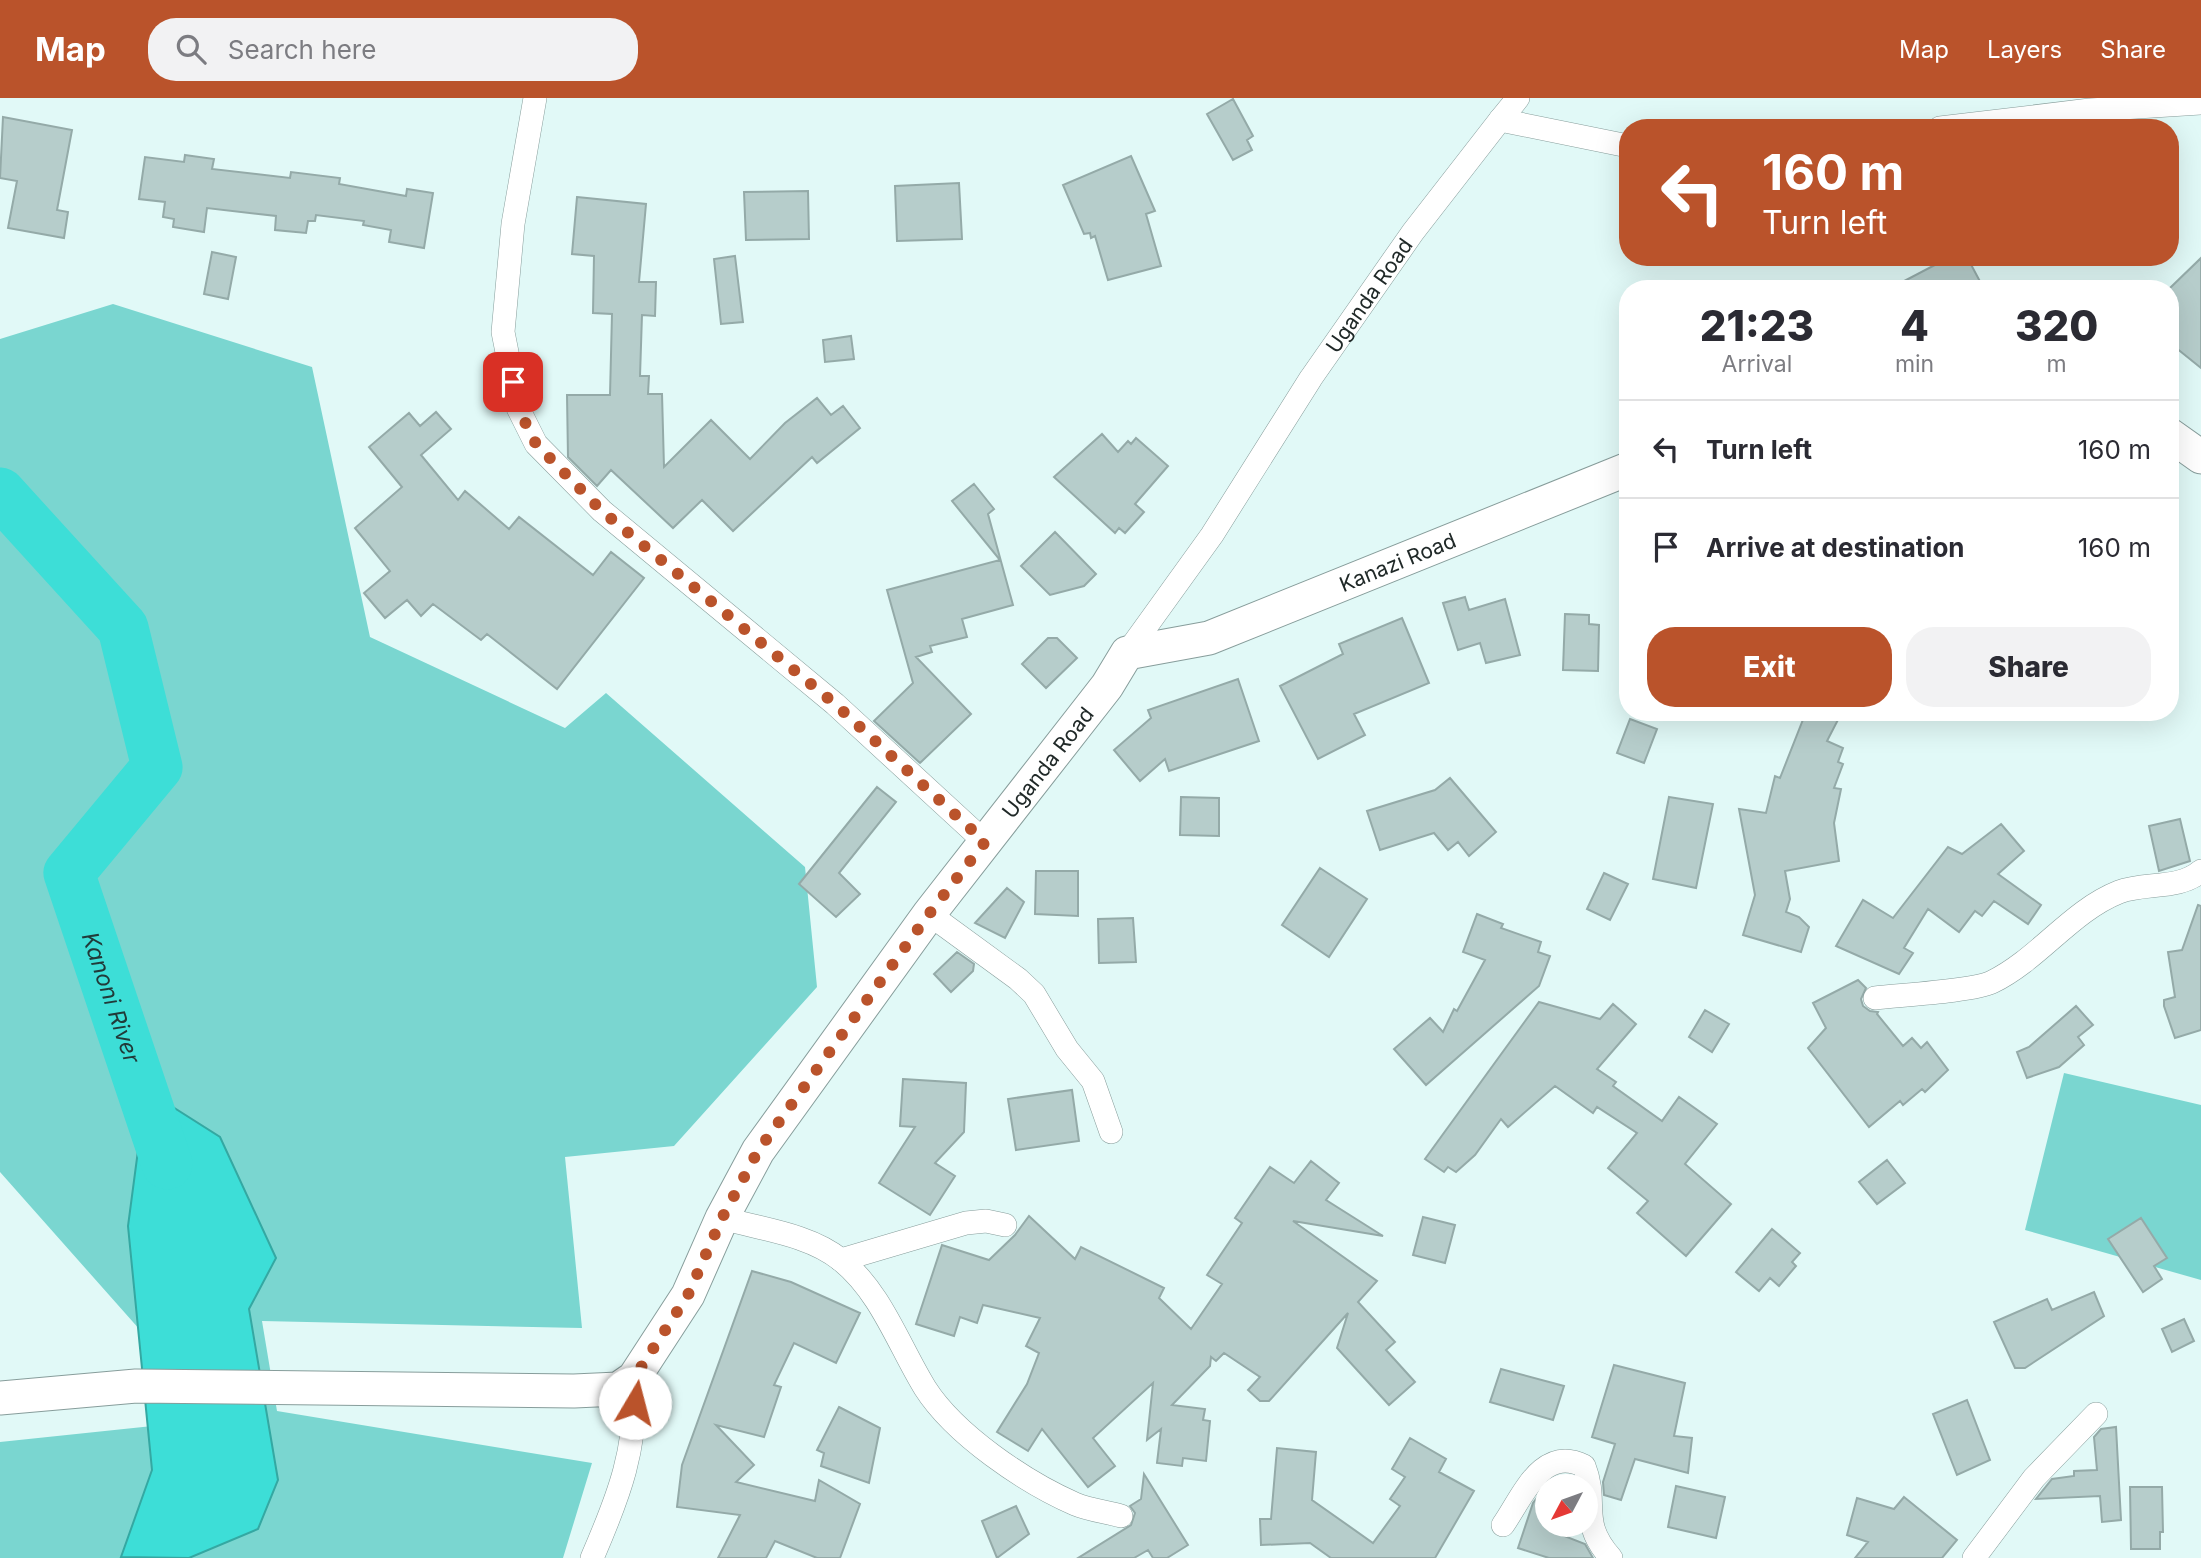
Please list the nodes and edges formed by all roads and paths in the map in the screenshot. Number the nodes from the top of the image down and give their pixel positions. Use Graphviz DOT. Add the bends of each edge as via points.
graph roads {
  1 [pos="535,98"];
  2 [pos="1518,98"];
  3 [pos="2201,103"];
  4 [pos="2015,119"];
  5 [pos="1500,120"];
  6 [pos="1619,144"];
  7 [pos="2179,441"];
  8 [pos="2201,457"];
  9 [pos="1619,473"];
  10 [pos="1127,653"];
  11 [pos="985,842"];
  12 [pos="2201,871"];
  13 [pos="929,914"];
  14 [pos="1875,998"];
  15 [pos="1111,1132"];
  16 [pos="722,1218"];
  17 [pos="1005,1226"];
  18 [pos="841,1260"];
  19 [pos="634,1378"];
  20 [pos="0,1398"];
  21 [pos="2096,1414"];
  22 [pos="1121,1516"];
  23 [pos="1503,1525"];
  24 [pos="593,1558"];
  25 [pos="1611,1558"];
  26 [pos="1974,1558"];
  1 -- 11 [label="street" via="513,224 503,331 518,408 536,444 602,511 835,704"];
  2 -- 5 [label="street, Uganda Road"];
  3 -- 4 [label="street"];
  5 -- 6 [label="street"];
  5 -- 10 [label="street, Uganda Road" via="1311,378 1212,535"];
  7 -- 8 [label="main road"];
  9 -- 10 [label="main road, Kanazi Road" via="1209,638"];
  10 -- 11 [label="main road, Uganda Road"];
  11 -- 13 [label="main road, Uganda Road"];
  12 -- 14 [label="street" via="2192,879 2121,891 2096,904 1990,983"];
  13 -- 15 [label="street" via="1034,994 1067,1049 1093,1081"];
  13 -- 16 [label="main road, Uganda Road" via="758,1151"];
  16 -- 18 [label="street" via="809,1242"];
  16 -- 19 [label="main road, Uganda Road" via="688,1295"];
  17 -- 18 [label="street" via="965,1223"];
  18 -- 22 [label="street" via="894,1329 947,1416 1039,1484 1077,1504"];
  19 -- 20 [label="main road" via="618,1389 574,1391 136,1386"];
  19 -- 24 [label="street" via="634,1436 619,1496"];
  21 -- 26 [label="street" via="2034,1478"];
  23 -- 25 [label="street" via="1541,1472 1555,1460 1571,1460 1584,1466 1590,1482 1594,1539"];
}
